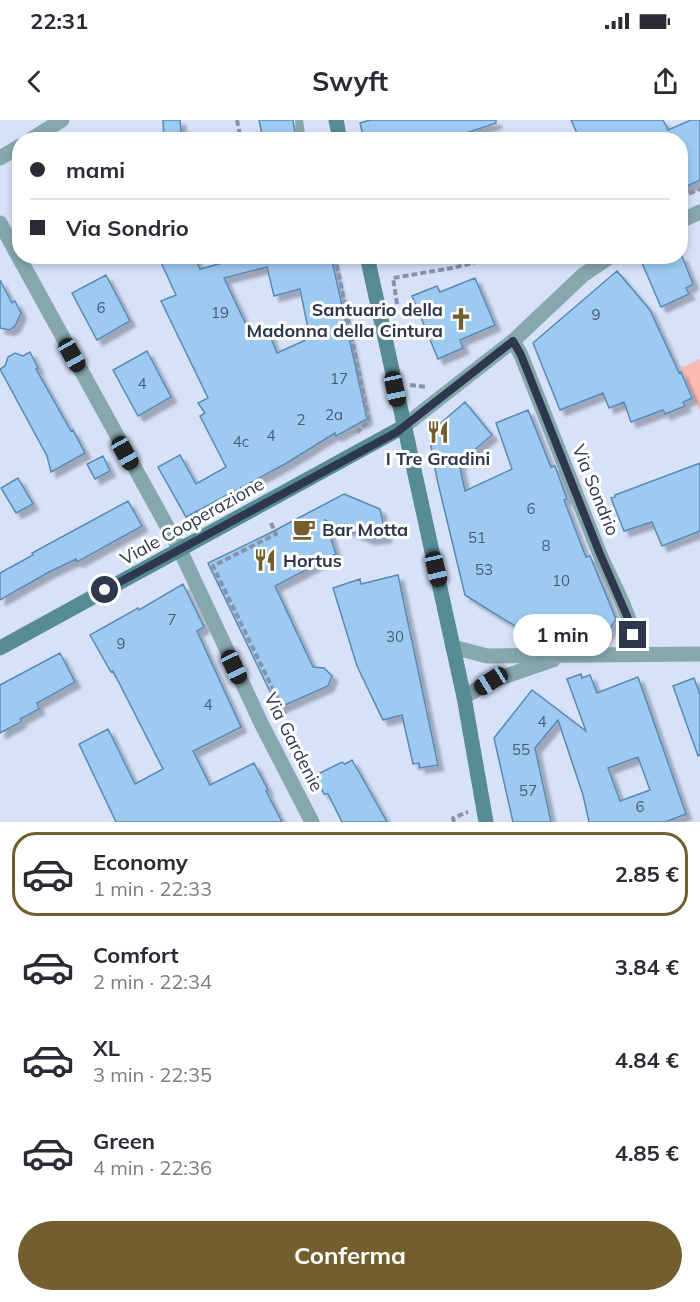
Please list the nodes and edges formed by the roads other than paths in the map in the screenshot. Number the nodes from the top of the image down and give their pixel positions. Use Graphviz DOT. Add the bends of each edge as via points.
graph roads {
  1 [pos="62,120"];
  2 [pos="43,132"];
  3 [pos="0,223"];
  4 [pos="12,245"];
  5 [pos="23,264"];
  6 [pos="369,264"];
  7 [pos="600,264"];
  8 [pos="513,341"];
  9 [pos="403,427"];
  10 [pos="180,550"];
  11 [pos="453,647"];
  12 [pos="0,648"];
  13 [pos="700,654"];
  14 [pos="634,655"];
  15 [pos="565,656"];
  16 [pos="464,697"];
  17 [pos="312,822"];
  18 [pos="486,822"];
  1 -- 2 [label="street"];
  3 -- 4 [label="street, Via Gardenie"];
  5 -- 10 [label="street, Via Gardenie"];
  6 -- 9 [label="main road"];
  7 -- 8 [label="street"];
  8 -- 9 [label="street"];
  8 -- 14 [label="street, Via Sondrio" via="627,616"];
  9 -- 10 [label="main road, Viale Cooperazione"];
  9 -- 11 [label="main road"];
  10 -- 12 [label="main road, Viale Cooperazione"];
  10 -- 17 [label="street, Via Gardenie"];
  11 -- 15 [label="street" via="487,656"];
  11 -- 16 [label="main road"];
  13 -- 14 [label="street"];
  14 -- 15 [label="street"];
  15 -- 16 [label="street" via="501,676"];
  16 -- 18 [label="main road"];
}
